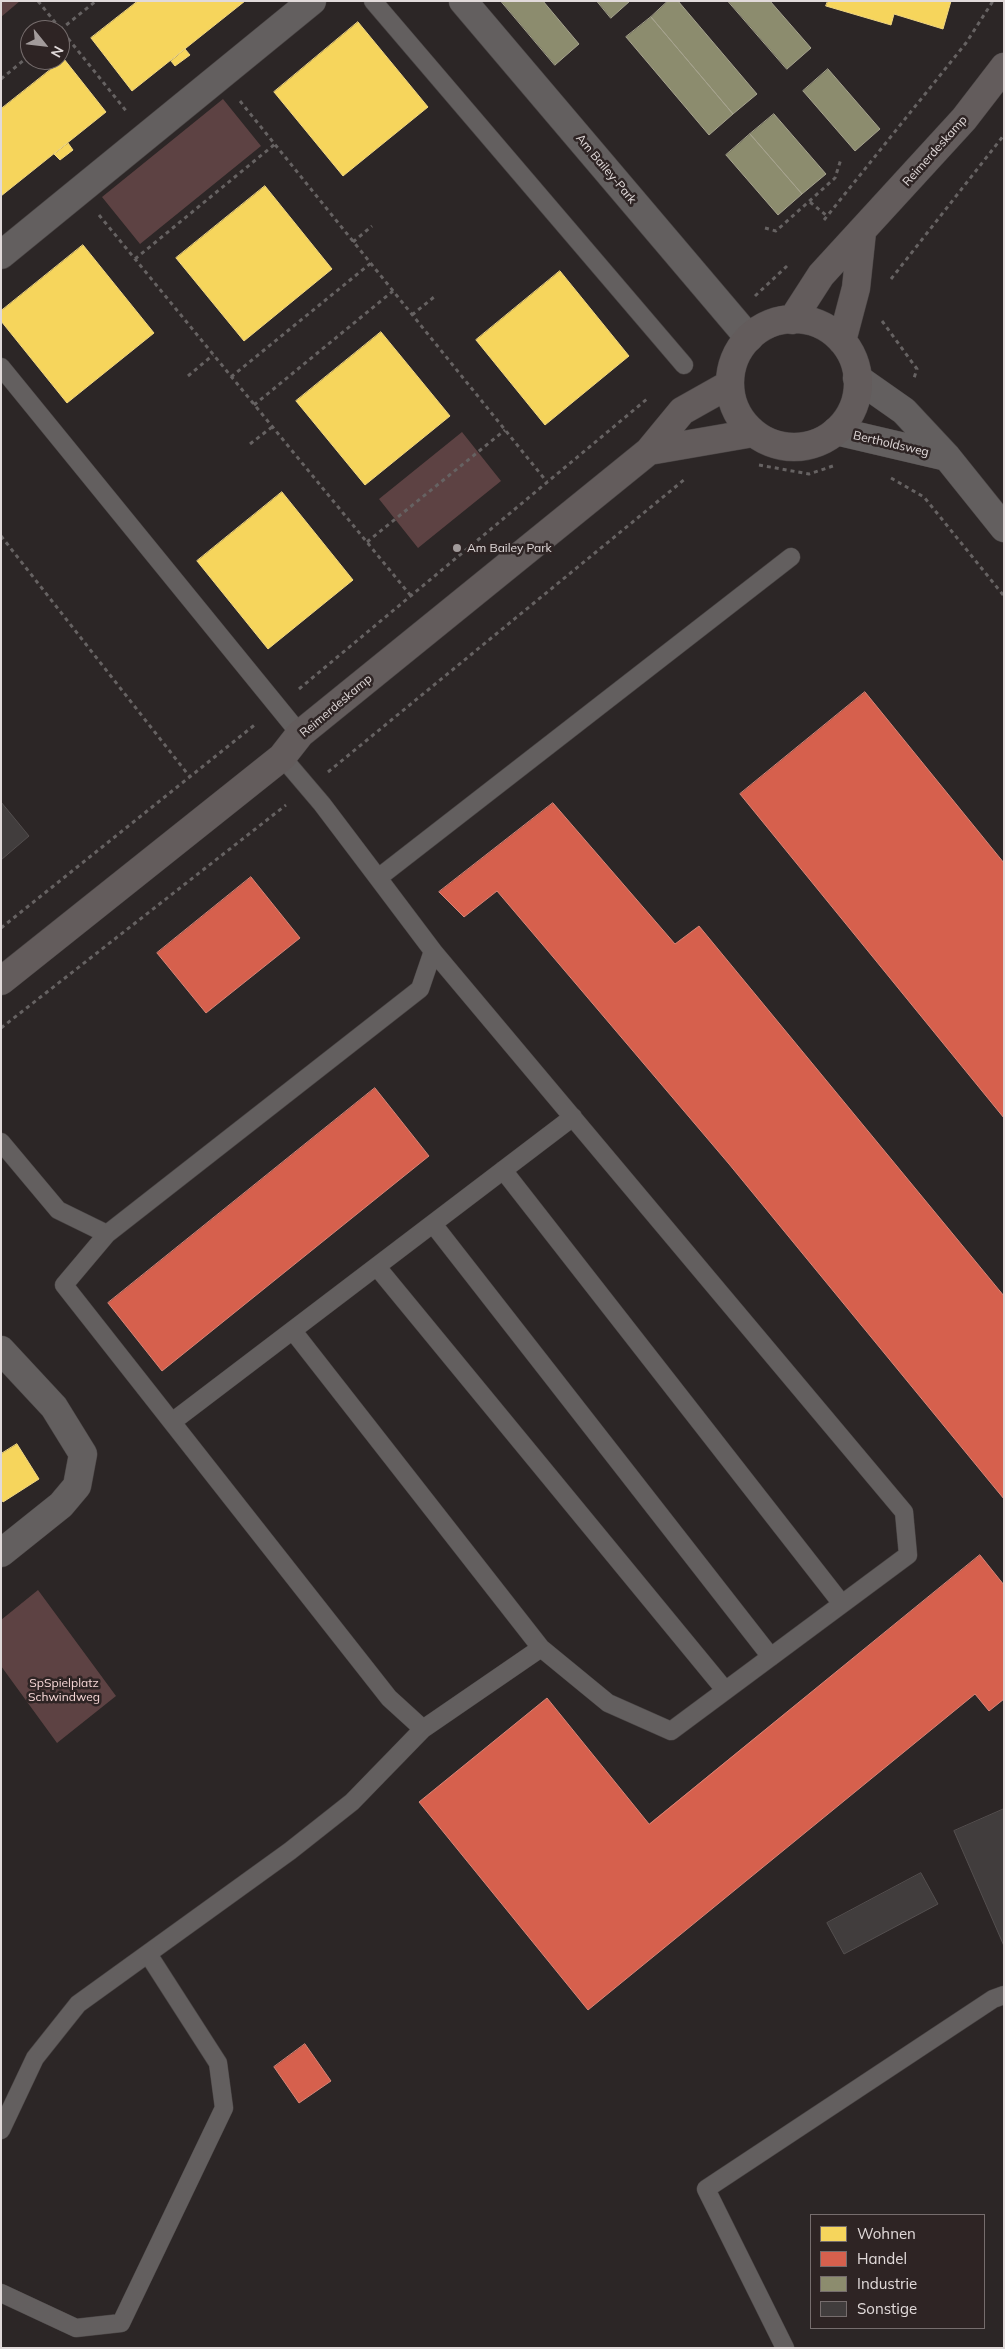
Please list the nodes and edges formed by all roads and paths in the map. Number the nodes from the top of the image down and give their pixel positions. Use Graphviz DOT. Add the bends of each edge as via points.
graph roads {
  1 [pos="38,1"];
  2 [pos="96,1"];
  3 [pos="312,1"];
  4 [pos="373,1"];
  5 [pos="462,1"];
  6 [pos="993,1"];
  7 [pos="52,20"];
  8 [pos="70,22"];
  9 [pos="70,42"];
  10 [pos="20,63"];
  11 [pos="1004,67"];
  12 [pos="220,76"];
  13 [pos="1,79"];
  14 [pos="1004,134"];
  15 [pos="147,136"];
  16 [pos="275,144"];
  17 [pos="841,159"];
  18 [pos="79,191"];
  19 [pos="810,202"];
  20 [pos="827,216"];
  21 [pos="822,223"];
  22 [pos="372,226"];
  23 [pos="765,228"];
  24 [pos="862,232"];
  25 [pos="353,242"];
  26 [pos="1,255"];
  27 [pos="135,259"];
  28 [pos="371,263"];
  29 [pos="788,264"];
  30 [pos="393,291"];
  31 [pos="867,292"];
  32 [pos="434,297"];
  33 [pos="412,315"];
  34 [pos="792,320"];
  35 [pos="741,328"];
  36 [pos="842,341"];
  37 [pos="213,355"];
  38 [pos="684,366"];
  39 [pos="1,367"];
  40 [pos="188,376"];
  41 [pos="231,376"];
  42 [pos="857,378"];
  43 [pos="730,384"];
  44 [pos="254,405"];
  45 [pos="904,411"];
  46 [pos="272,427"];
  47 [pos="505,430"];
  48 [pos="836,431"];
  49 [pos="753,433"];
  50 [pos="893,443"];
  51 [pos="250,444"];
  52 [pos="649,451"];
  53 [pos="947,457"];
  54 [pos="844,462"];
  55 [pos="756,464"];
  56 [pos="686,478"];
  57 [pos="547,482"];
  58 [pos="1004,528"];
  59 [pos="1,536"];
  60 [pos="367,542"];
  61 [pos="791,557"];
  62 [pos="411,596"];
  63 [pos="1004,596"];
  64 [pos="278,707"];
  65 [pos="300,734"];
  66 [pos="282,757"];
  67 [pos="190,777"];
  68 [pos="309,787"];
  69 [pos="378,878"];
  70 [pos="1,928"];
  71 [pos="434,951"];
  72 [pos="1,981"];
  73 [pos="1,1028"];
  74 [pos="573,1117"];
  75 [pos="1,1142"];
  76 [pos="503,1170"];
  77 [pos="433,1224"];
  78 [pos="107,1234"];
  79 [pos="377,1267"];
  80 [pos="292,1331"];
  81 [pos="1,1350"];
  82 [pos="172,1422"];
  83 [pos="1,1553"];
  84 [pos="842,1604"];
  85 [pos="541,1648"];
  86 [pos="771,1657"];
  87 [pos="725,1690"];
  88 [pos="423,1729"];
  89 [pos="148,1954"];
  90 [pos="1004,1995"];
  91 [pos="1,2130"];
  92 [pos="1,2294"];
  93 [pos="785,2348"];
  1 -- 7 [label="path"];
  2 -- 8 [label="path"];
  3 -- 12 [label="street"];
  4 -- 38 [label="lane"];
  5 -- 35 [label="street, Am Bailey-Park"];
  6 -- 20 [label="path" via="966,43"];
  9 -- 15 [label="path"];
  10 -- 13 [label="path"];
  11 -- 24 [label="main road, Reimerdeskamp" via="964,119"];
  12 -- 15 [label="street"];
  12 -- 16 [label="path"];
  14 -- 31 [label="path"];
  15 -- 18 [label="street"];
  16 -- 25 [label="path"];
  16 -- 27 [label="path"];
  17 -- 19 [label="path" via="835,178"];
  18 -- 26 [label="street"];
  18 -- 27 [label="path"];
  19 -- 20 [label="path"];
  19 -- 23 [label="path" via="776,231"];
  20 -- 21 [label="path"];
  22 -- 25 [label="path"];
  24 -- 31 [label="main road"];
  24 -- 34 [label="main road, Reimerdeskamp" via="821,275"];
  25 -- 28 [label="path"];
  27 -- 37 [label="path"];
  28 -- 30 [label="path"];
  28 -- 41 [label="path"];
  29 -- 35 [label="path"];
  30 -- 33 [label="path"];
  30 -- 44 [label="path"];
  31 -- 36 [label="main road"];
  31 -- 45 [label="path" via="876,313 917,369"];
  32 -- 33 [label="path"];
  33 -- 47 [label="path"];
  34 -- 35 [label="main road"];
  34 -- 36 [label="main road" via="822,326"];
  35 -- 43 [label="main road"];
  36 -- 42 [label="main road" via="852,358"];
  37 -- 40 [label="path"];
  37 -- 41 [label="path"];
  38 -- 57 [label="path"];
  39 -- 64 [label="lane"];
  41 -- 44 [label="path"];
  42 -- 45 [label="street, Bertholdsweg"];
  42 -- 48 [label="main road" via="857,394 852,409"];
  43 -- 49 [label="main road" via="735,409"];
  43 -- 52 [label="main road, Reimerdeskamp" via="682,412"];
  44 -- 46 [label="path"];
  45 -- 53 [label="street, Bertholdsweg"];
  46 -- 51 [label="path"];
  46 -- 60 [label="path"];
  47 -- 57 [label="path"];
  47 -- 60 [label="path"];
  48 -- 49 [label="main road" via="823,440 795,448 767,441"];
  48 -- 50 [label="street, Bertholdsweg"];
  49 -- 52 [label="main road, Reimerdeskamp"];
  50 -- 53 [label="street, Bertholdsweg"];
  50 -- 63 [label="path" via="884,464 891,479 924,498"];
  52 -- 65 [label="main road, Reimerdeskamp"];
  53 -- 58 [label="street, Bertholdsweg"];
  54 -- 55 [label="path" via="809,474"];
  56 -- 68 [label="path"];
  57 -- 62 [label="path"];
  59 -- 67 [label="path"];
  60 -- 62 [label="path"];
  61 -- 69 [label="lane"];
  62 -- 64 [label="path"];
  64 -- 65 [label="lane"];
  64 -- 67 [label="path"];
  65 -- 66 [label="main road, Reimerdeskamp"];
  66 -- 68 [label="lane"];
  66 -- 72 [label="main road, Reimerdeskamp"];
  67 -- 70 [label="path"];
  68 -- 69 [label="lane"];
  68 -- 73 [label="path"];
  69 -- 71 [label="lane"];
  71 -- 74 [label="lane"];
  71 -- 78 [label="lane" via="420,989"];
  74 -- 76 [label="lane"];
  74 -- 84 [label="lane" via="904,1512 908,1555"];
  75 -- 78 [label="lane" via="58,1210"];
  76 -- 77 [label="lane"];
  76 -- 84 [label="lane"];
  77 -- 79 [label="lane"];
  77 -- 86 [label="lane"];
  78 -- 82 [label="lane" via="64,1285"];
  79 -- 80 [label="lane"];
  79 -- 87 [label="lane"];
  80 -- 82 [label="lane"];
  80 -- 85 [label="lane"];
  81 -- 83 [label="street" via="54,1407 83,1454 76,1486 62,1505"];
  82 -- 88 [label="lane" via="389,1698"];
  84 -- 86 [label="lane"];
  85 -- 87 [label="lane" via="608,1703 671,1731"];
  85 -- 88 [label="lane"];
  86 -- 87 [label="lane"];
  88 -- 89 [label="lane" via="352,1802"];
  89 -- 91 [label="lane" via="78,2004 35,2058"];
  89 -- 92 [label="lane" via="218,2063 224,2108 121,2323 76,2328"];
  90 -- 93 [label="lane" via="706,2189"];
}
